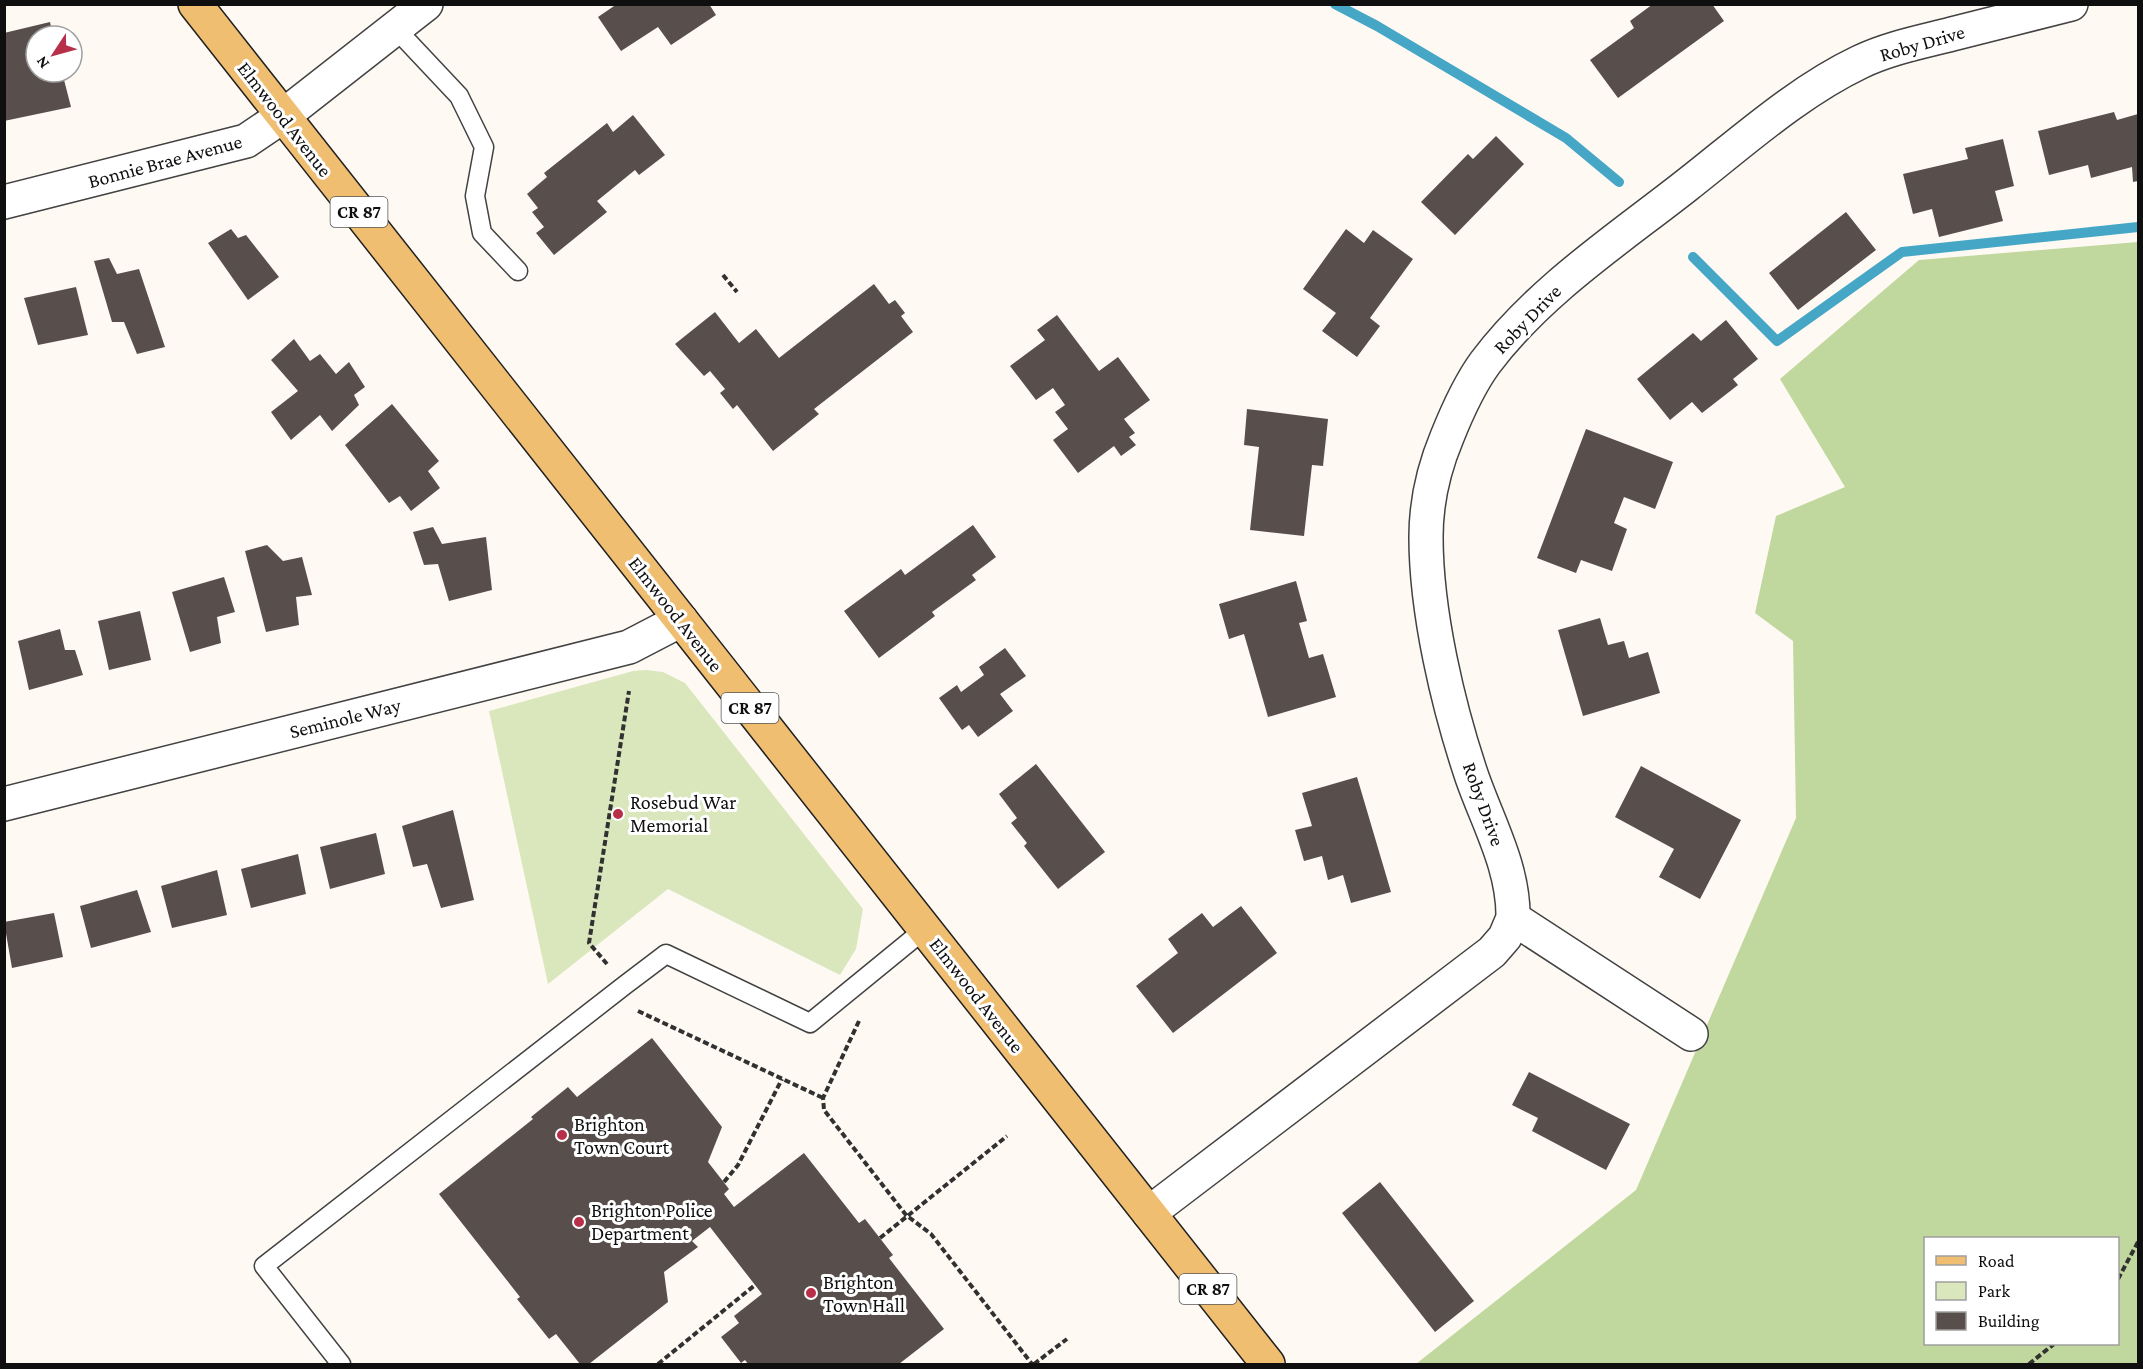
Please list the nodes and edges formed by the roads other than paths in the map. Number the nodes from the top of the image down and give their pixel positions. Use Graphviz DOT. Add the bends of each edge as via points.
graph roads {
  1 [pos="195,4"];
  2 [pos="426,4"];
  3 [pos="2071,4"];
  4 [pos="395,28"];
  5 [pos="283,116"];
  6 [pos="4,202"];
  7 [pos="518,271"];
  8 [pos="681,620"];
  9 [pos="4,804"];
  10 [pos="1514,918"];
  11 [pos="925,929"];
  12 [pos="1691,1034"];
  13 [pos="1149,1213"];
  14 [pos="341,1365"];
  15 [pos="1268,1365"];
  1 -- 5 [label="main road, Elmwood Avenue / CR 87"];
  2 -- 4 [label="street, Bonnie Brae Avenue"];
  3 -- 10 [label="street, Roby Drive" via="1891,49 1836,75 1753,132 1548,294 1483,365 1440,454 1426,535 1438,642 1472,776 1514,897"];
  4 -- 5 [label="street, Bonnie Brae Avenue"];
  4 -- 7 [label="lane" via="459,96 484,147 475,196 482,233"];
  5 -- 6 [label="street, Bonnie Brae Avenue" via="246,141"];
  5 -- 8 [label="main road, Elmwood Avenue / CR 87"];
  8 -- 9 [label="street, Seminole Way" via="629,647"];
  8 -- 11 [label="main road, Elmwood Avenue / CR 87"];
  10 -- 12 [label="street"];
  10 -- 13 [label="street" via="1506,937 1492,952"];
  11 -- 13 [label="main road, Elmwood Avenue / CR 87"];
  11 -- 14 [label="lane" via="810,1023 666,954 264,1266"];
  13 -- 15 [label="main road, Elmwood Avenue / CR 87"];
}
